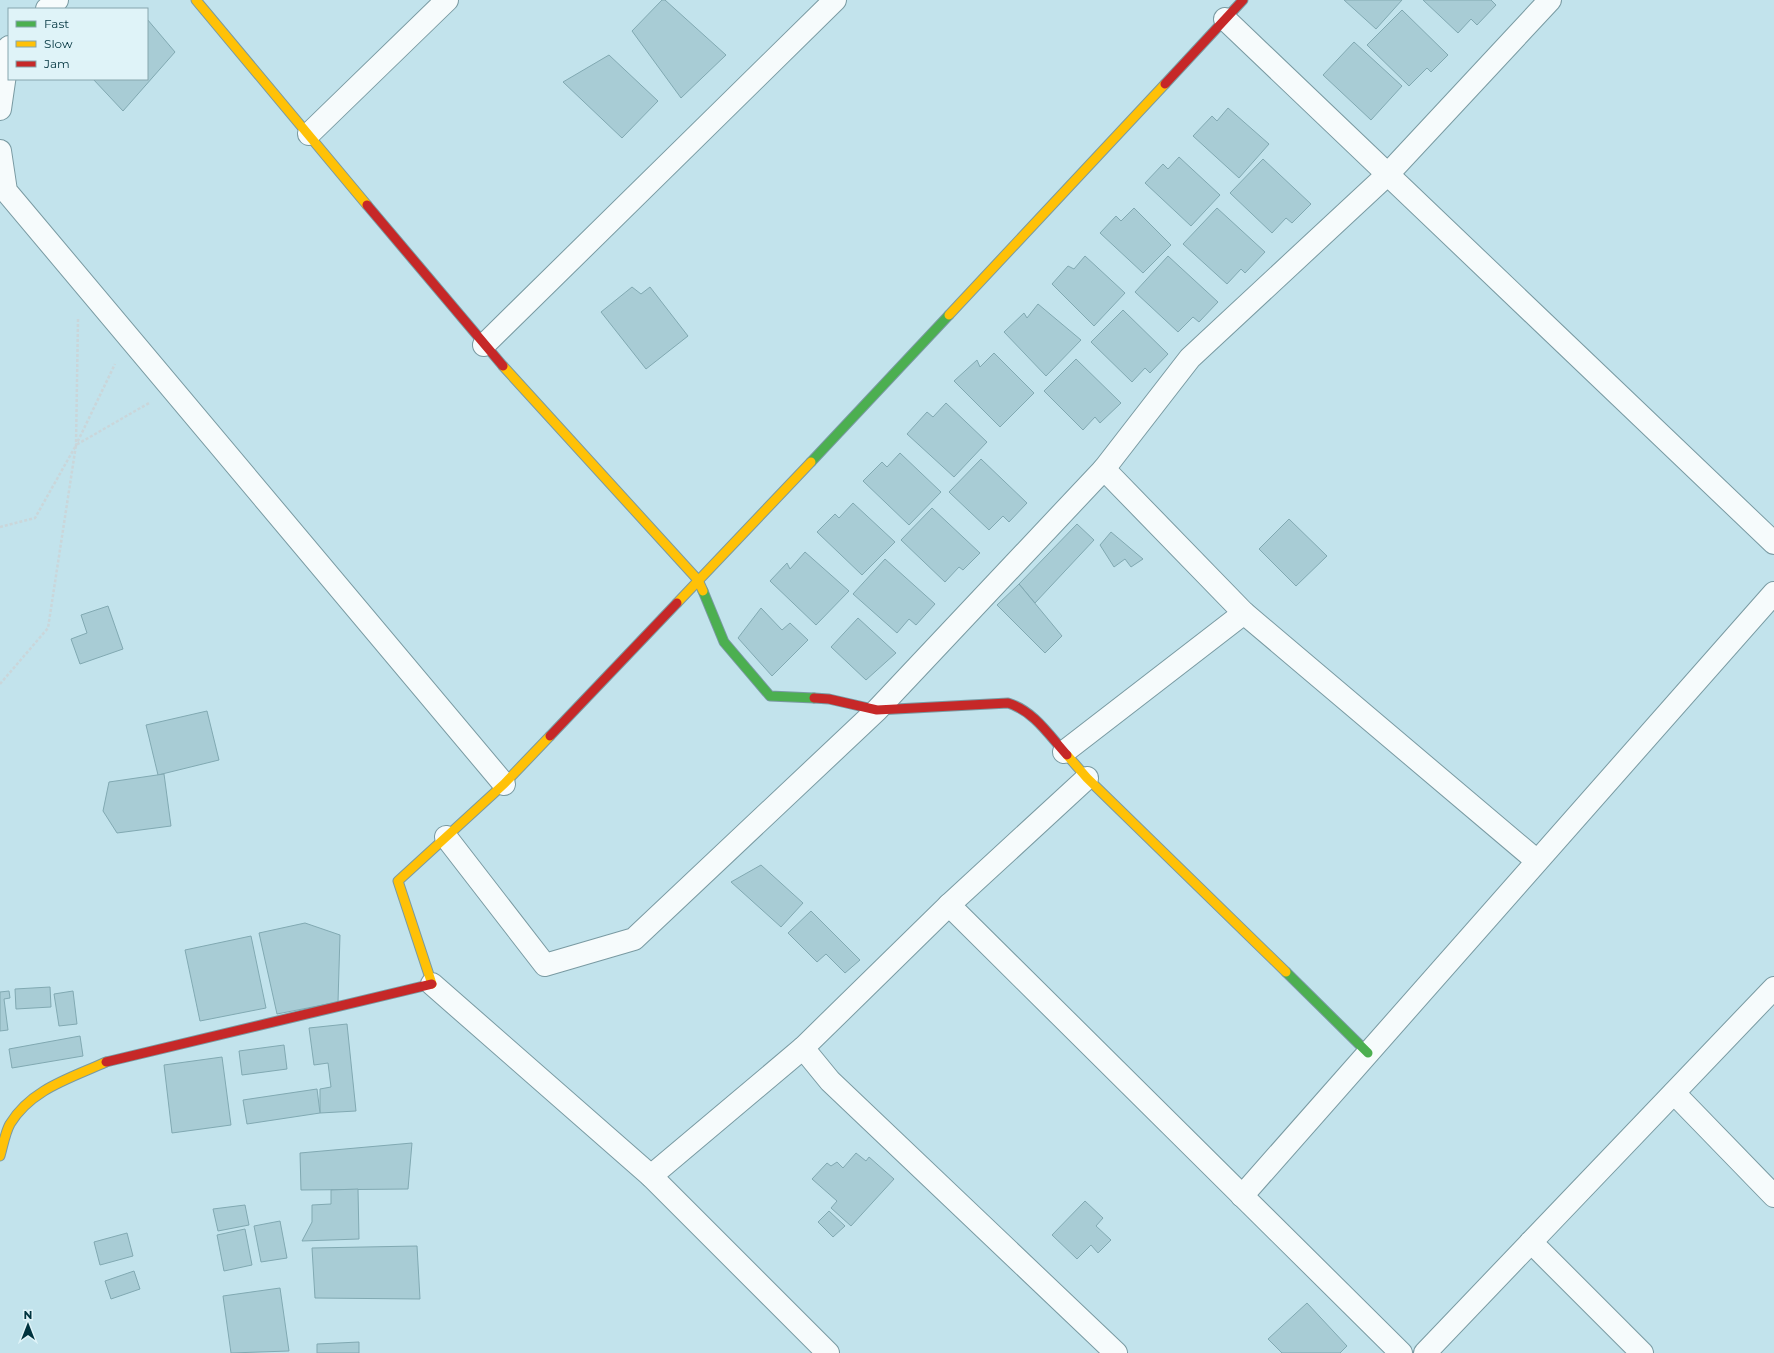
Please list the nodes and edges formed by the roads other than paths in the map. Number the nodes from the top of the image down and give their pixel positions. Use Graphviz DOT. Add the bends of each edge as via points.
graph roads {
  1 [pos="57,0"];
  2 [pos="196,0"];
  3 [pos="447,0"];
  4 [pos="834,0"];
  5 [pos="1243,0"];
  6 [pos="1550,0"];
  7 [pos="49,8"];
  8 [pos="1225,19"];
  9 [pos="0,35"];
  10 [pos="8,46"];
  11 [pos="8,54"];
  12 [pos="0,109"];
  13 [pos="309,134"];
  14 [pos="0,151"];
  15 [pos="1388,174"];
  16 [pos="484,345"];
  17 [pos="1104,469"];
  18 [pos="1774,543"];
  19 [pos="698,580"];
  20 [pos="1774,592"];
  21 [pos="1244,613"];
  22 [pos="877,710"];
  23 [pos="1064,752"];
  24 [pos="1087,778"];
  25 [pos="504,784"];
  26 [pos="446,838"];
  27 [pos="1537,861"];
  28 [pos="949,906"];
  29 [pos="432,984"];
  30 [pos="1774,988"];
  31 [pos="803,1048"];
  32 [pos="1368,1053"];
  33 [pos="1674,1093"];
  34 [pos="0,1156"];
  35 [pos="651,1176"];
  36 [pos="1242,1196"];
  37 [pos="1774,1196"];
  38 [pos="1531,1242"];
  39 [pos="828,1353"];
  40 [pos="1116,1353"];
  41 [pos="1401,1353"];
  42 [pos="1425,1353"];
  43 [pos="1642,1353"];
  1 -- 7 [label="street"];
  2 -- 13 [label="street"];
  3 -- 13 [label="street"];
  4 -- 16 [label="street"];
  5 -- 8 [label="street"];
  6 -- 15 [label="street"];
  8 -- 15 [label="street"];
  8 -- 19 [label="street" via="862,409"];
  9 -- 10 [label="street"];
  11 -- 12 [label="street"];
  13 -- 16 [label="street"];
  14 -- 25 [label="street" via="6,191"];
  15 -- 17 [label="street" via="1190,358"];
  15 -- 18 [label="street"];
  16 -- 19 [label="street"];
  17 -- 21 [label="street"];
  17 -- 22 [label="street"];
  19 -- 22 [label="street" via="724,642 770,696 829,699"];
  19 -- 25 [label="street"];
  20 -- 27 [label="street"];
  21 -- 23 [label="street"];
  21 -- 27 [label="street"];
  22 -- 23 [label="street" via="1008,703 1032,714"];
  22 -- 26 [label="street" via="634,939 545,965"];
  23 -- 24 [label="street"];
  24 -- 28 [label="street"];
  24 -- 32 [label="street"];
  25 -- 26 [label="street"];
  26 -- 29 [label="street" via="398,881"];
  27 -- 32 [label="street"];
  28 -- 31 [label="street"];
  28 -- 36 [label="street"];
  29 -- 34 [label="street" via="106,1062 45,1089 24,1106 9,1125"];
  29 -- 35 [label="street"];
  30 -- 33 [label="street"];
  31 -- 35 [label="street"];
  31 -- 40 [label="street" via="830,1081"];
  32 -- 36 [label="street"];
  33 -- 37 [label="street"];
  33 -- 38 [label="street"];
  35 -- 39 [label="street"];
  36 -- 41 [label="street"];
  38 -- 42 [label="street"];
  38 -- 43 [label="street"];
}
